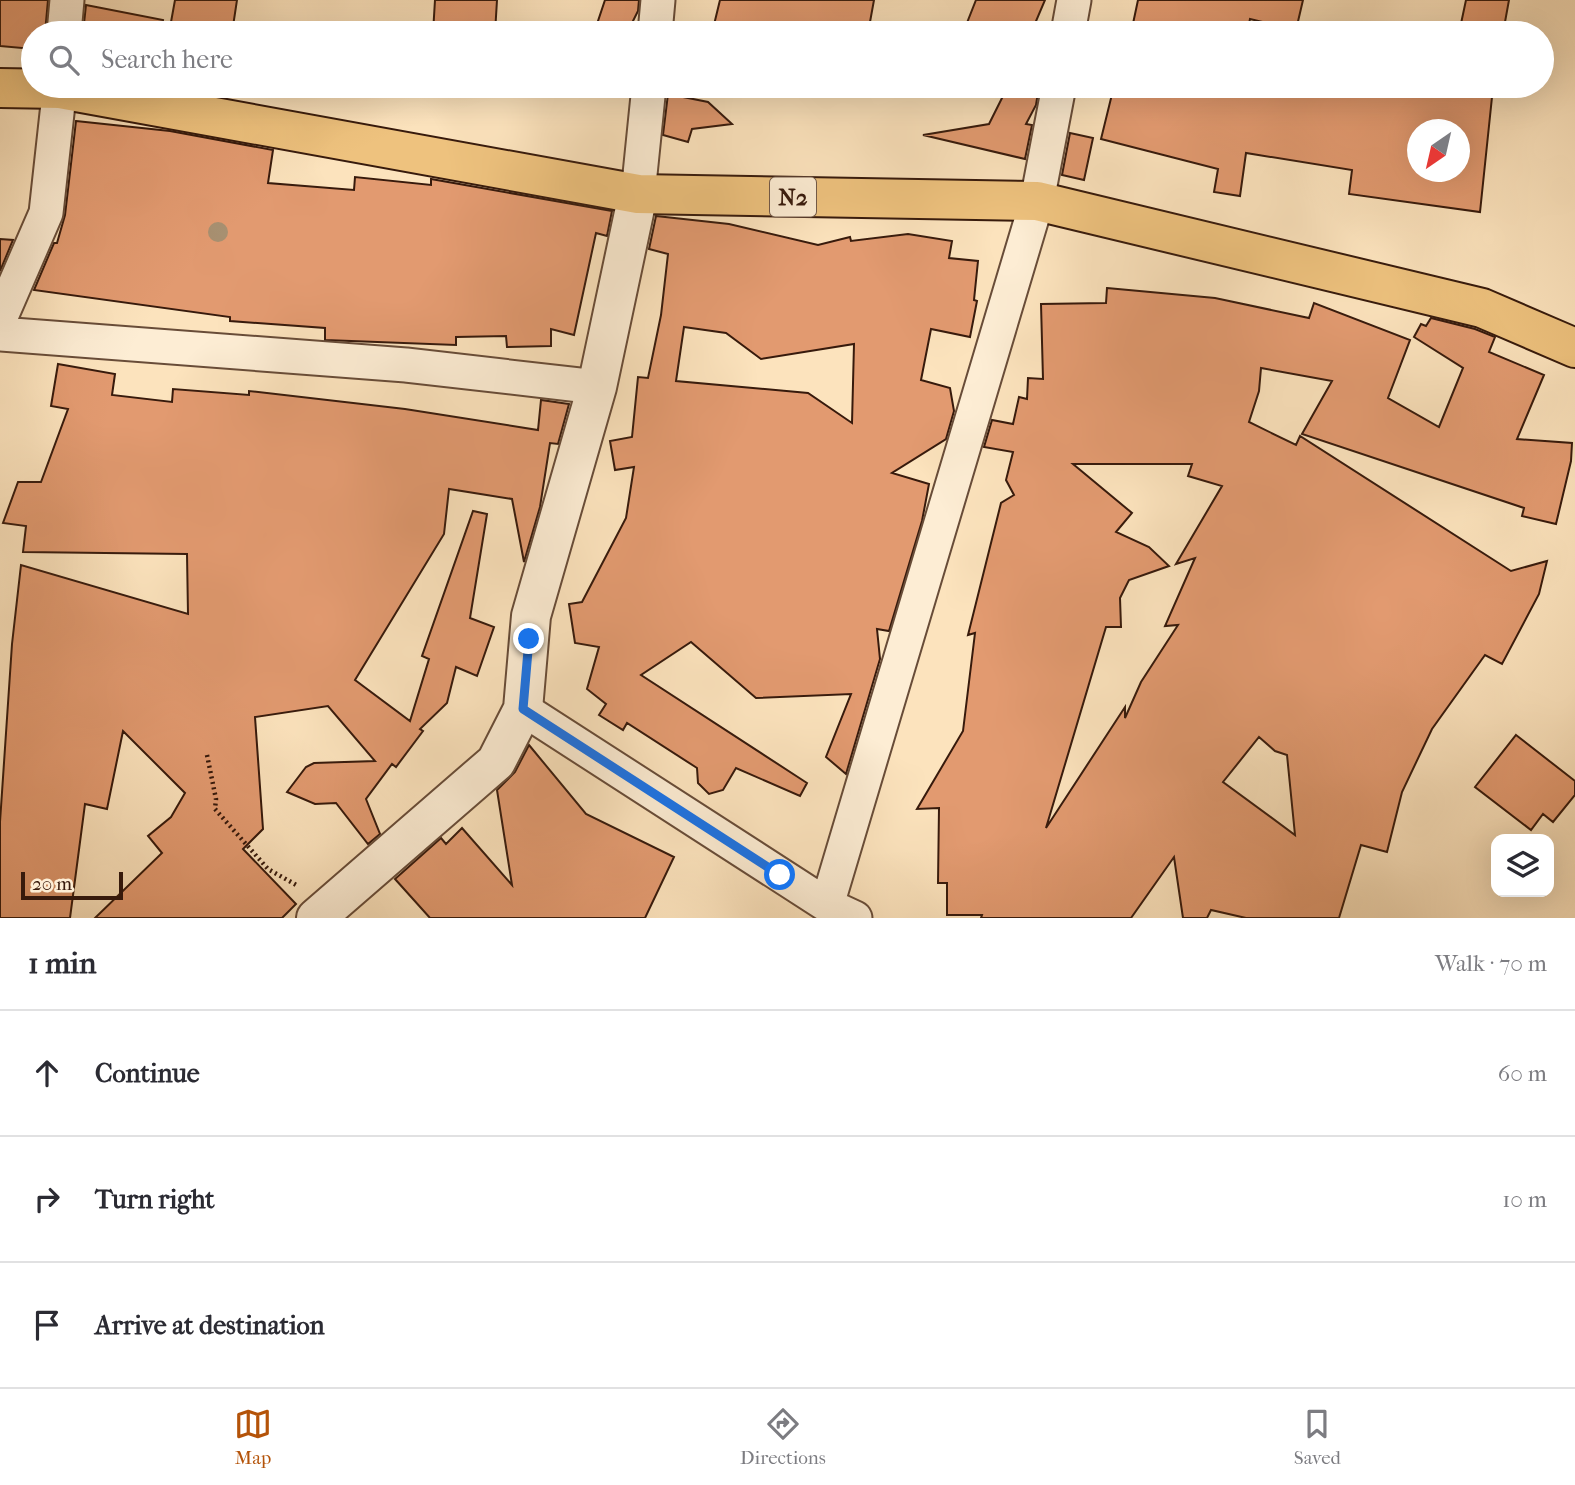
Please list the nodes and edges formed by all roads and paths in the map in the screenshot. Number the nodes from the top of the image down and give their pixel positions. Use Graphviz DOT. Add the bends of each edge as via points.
graph roads {
  1 [pos="67,0"];
  2 [pos="659,0"];
  3 [pos="1074,0"];
  4 [pos="65,21"];
  5 [pos="656,21"];
  6 [pos="1070,21"];
  7 [pos="0,88"];
  8 [pos="21,88"];
  9 [pos="59,98"];
  10 [pos="119,98"];
  11 [pos="648,98"];
  12 [pos="1057,98"];
  13 [pos="638,194"];
  14 [pos="1037,201"];
  15 [pos="0,319"];
  16 [pos="0,334"];
  17 [pos="1573,345"];
  18 [pos="597,387"];
  19 [pos="523,709"];
  20 [pos="207,755"];
  21 [pos="324,912"];
  22 [pos="841,912"];
  1 -- 4 [label="street"];
  2 -- 5 [label="street"];
  3 -- 6 [label="street"];
  7 -- 8 [label="highway, N2"];
  9 -- 15 [label="street" via="46,213"];
  10 -- 13 [label="highway, N2"];
  11 -- 13 [label="street"];
  12 -- 14 [label="street"];
  13 -- 14 [label="highway, N2"];
  13 -- 18 [label="street"];
  14 -- 17 [label="highway, N2" via="1482,308"];
  14 -- 22 [label="street"];
  16 -- 18 [label="street" via="406,365"];
  18 -- 19 [label="street" via="531,616"];
  19 -- 21 [label="street" via="496,762"];
  19 -- 22 [label="street"];
  20 -- 21 [label="path" via="215,809 268,869"];
}
